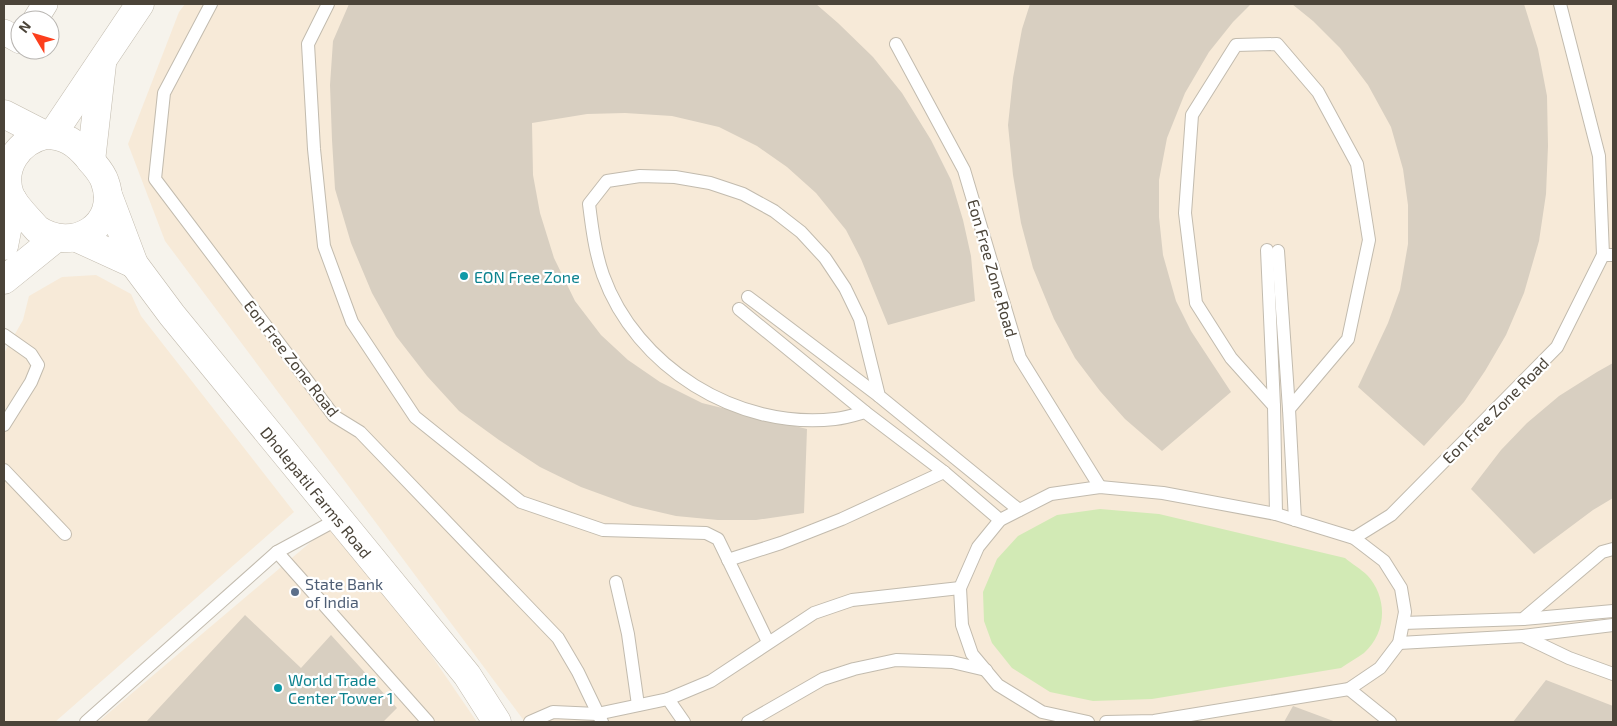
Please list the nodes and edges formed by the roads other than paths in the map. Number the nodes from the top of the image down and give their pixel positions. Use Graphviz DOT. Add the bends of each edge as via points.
graph roads {
  1 [pos="140,4"];
  2 [pos="212,4"];
  3 [pos="328,4"];
  4 [pos="1560,4"];
  5 [pos="896,44"];
  6 [pos="103,58"];
  7 [pos="4,114"];
  8 [pos="49,135"];
  9 [pos="91,161"];
  10 [pos="8,185"];
  11 [pos="108,194"];
  12 [pos="66,238"];
  13 [pos="4,246"];
  14 [pos="1608,255"];
  15 [pos="134,264"];
  16 [pos="4,280"];
  17 [pos="748,297"];
  18 [pos="739,309"];
  19 [pos="4,335"];
  20 [pos="879,396"];
  21 [pos="1274,406"];
  22 [pos="1289,409"];
  23 [pos="865,412"];
  24 [pos="4,424"];
  25 [pos="4,470"];
  26 [pos="944,472"];
  27 [pos="1100,487"];
  28 [pos="1019,510"];
  29 [pos="1276,514"];
  30 [pos="338,519"];
  31 [pos="1000,520"];
  32 [pos="1295,520"];
  33 [pos="65,534"];
  34 [pos="1354,538"];
  35 [pos="1613,549"];
  36 [pos="276,552"];
  37 [pos="728,560"];
  38 [pos="616,582"];
  39 [pos="960,588"];
  40 [pos="1613,611"];
  41 [pos="1523,619"];
  42 [pos="1403,624"];
  43 [pos="1613,625"];
  44 [pos="1523,636"];
  45 [pos="768,642"];
  46 [pos="1398,642"];
  47 [pos="986,670"];
  48 [pos="1613,674"];
  49 [pos="1349,689"];
  50 [pos="668,699"];
  51 [pos="638,706"];
  52 [pos="1041,717"];
  53 [pos="599,718"];
  54 [pos="86,722"];
  55 [pos="428,722"];
  56 [pos="497,722"];
  57 [pos="530,722"];
  58 [pos="684,722"];
  59 [pos="748,722"];
  60 [pos="1088,722"];
  61 [pos="1106,722"];
  62 [pos="1137,722"];
  63 [pos="1154,722"];
  64 [pos="1390,722"];
  1 -- 6 [label="street"];
  2 -- 53 [label="lane, Eon Free Zone Road" via="164,94 156,179 334,416 360,432 558,638"];
  3 -- 37 [label="lane" via="308,44 324,246 352,322 415,417 521,502 603,530 706,532 718,539"];
  4 -- 14 [label="lane, Eon Free Zone Road" via="1599,156"];
  5 -- 27 [label="lane, Eon Free Zone Road" via="964,170 1020,358"];
  6 -- 8 [label="street"];
  6 -- 9 [label="street"];
  7 -- 8 [label="street"];
  8 -- 9 [label="street" via="73,142"];
  8 -- 10 [label="street" via="25,143 15,153 9,166"];
  9 -- 11 [label="street" via="102,174"];
  10 -- 12 [label="street" via="37,229"];
  10 -- 13 [label="street"];
  11 -- 12 [label="street" via="100,221 90,231"];
  11 -- 15 [label="street, Dholepatil Farms Road"];
  12 -- 15 [label="street, Dholepatil Farms Road"];
  12 -- 16 [label="street"];
  14 -- 34 [label="lane, Eon Free Zone Road" via="1557,347 1390,515"];
  15 -- 30 [label="street, Dholepatil Farms Road"];
  17 -- 20 [label="lane"];
  18 -- 23 [label="lane"];
  19 -- 24 [label="lane" via="31,354 38,365"];
  20 -- 23 [label="lane" via="860,319 845,288 820,252 801,232 774,211 743,194 710,183 675,176 640,176 607,182 589,204 593,240 603,276 640,339 665,365 727,403 762,414 798,419 835,419"];
  20 -- 28 [label="lane"];
  21 -- 22 [label="lane" via="1272,251"];
  21 -- 22 [label="lane" via="1231,358 1196,304 1185,213 1192,115 1236,46 1277,44 1318,92 1357,164 1369,240 1348,338"];
  21 -- 29 [label="lane"];
  22 -- 32 [label="lane"];
  23 -- 26 [label="lane"];
  25 -- 33 [label="lane"];
  26 -- 31 [label="lane"];
  26 -- 37 [label="lane" via="842,519 780,544"];
  27 -- 28 [label="lane" via="1051,494"];
  27 -- 29 [label="lane" via="1163,493"];
  28 -- 31 [label="lane"];
  29 -- 32 [label="lane"];
  30 -- 36 [label="lane"];
  30 -- 56 [label="street, Dholepatil Farms Road" via="467,675"];
  31 -- 39 [label="lane" via="978,547"];
  32 -- 34 [label="lane"];
  34 -- 42 [label="lane" via="1384,561 1401,588 1405,612"];
  35 -- 41 [label="lane" via="1602,552"];
  36 -- 54 [label="lane"];
  36 -- 55 [label="lane"];
  37 -- 45 [label="lane"];
  38 -- 51 [label="lane" via="628,634"];
  39 -- 45 [label="lane" via="852,600 814,613"];
  39 -- 47 [label="lane" via="962,625 972,654"];
  40 -- 41 [label="lane"];
  41 -- 42 [label="lane"];
  42 -- 46 [label="lane"];
  43 -- 44 [label="lane"];
  44 -- 46 [label="lane"];
  44 -- 48 [label="lane"];
  45 -- 50 [label="lane" via="711,681"];
  46 -- 49 [label="lane" via="1380,668"];
  47 -- 52 [label="lane" via="998,685"];
  47 -- 59 [label="lane" via="952,662 896,660 823,679"];
  49 -- 63 [label="lane"];
  49 -- 64 [label="lane"];
  50 -- 51 [label="lane"];
  50 -- 58 [label="lane"];
  51 -- 53 [label="lane"];
  52 -- 60 [label="lane"];
  53 -- 57 [label="lane" via="552,712"];
  61 -- 62 [label="lane"];
  62 -- 63 [label="lane"];
}
